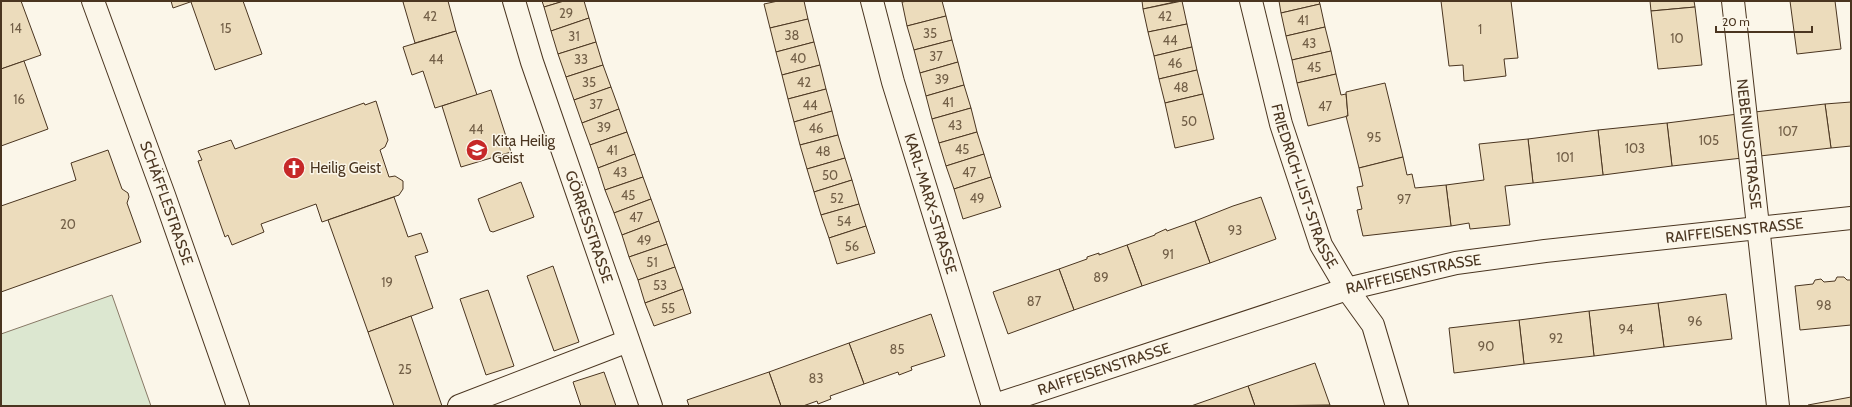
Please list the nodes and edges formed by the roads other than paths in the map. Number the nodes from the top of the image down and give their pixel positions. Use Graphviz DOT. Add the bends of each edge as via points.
graph roads {
  1 [pos="93,1"];
  2 [pos="514,1"];
  3 [pos="872,1"];
  4 [pos="1251,1"];
  5 [pos="1733,1"];
  6 [pos="1851,218"];
  7 [pos="1758,228"];
  8 [pos="1347,289"];
  9 [pos="628,341"];
  10 [pos="238,406"];
  11 [pos="459,406"];
  12 [pos="651,406"];
  13 [pos="993,406"];
  14 [pos="1397,406"];
  15 [pos="1778,406"];
  1 -- 10 [label="street, SCHÄFFLESTRASSE" via="162,187"];
  2 -- 9 [label="street, GÖRRESSTRASSE" via="532,62"];
  3 -- 13 [label="street, KARL-MARX-STRASSE" via="893,82"];
  4 -- 8 [label="street, FRIEDRICH-LIST-STRASSE" via="1281,124 1321,245"];
  5 -- 7 [label="street, NEBENIUSSTRASSE"];
  6 -- 7 [label="street, RAIFFEISENSTRASSE"];
  7 -- 8 [label="street, RAIFFEISENSTRASSE" via="1456,263"];
  7 -- 15 [label="street, NEBENIUSSTRASSE"];
  8 -- 13 [label="street, RAIFFEISENSTRASSE"];
  8 -- 14 [label="street, FRIEDRICH-LIST-STRASSE" via="1373,326"];
  9 -- 11 [label="street"];
  9 -- 12 [label="street, GÖRRESSTRASSE"];
}
